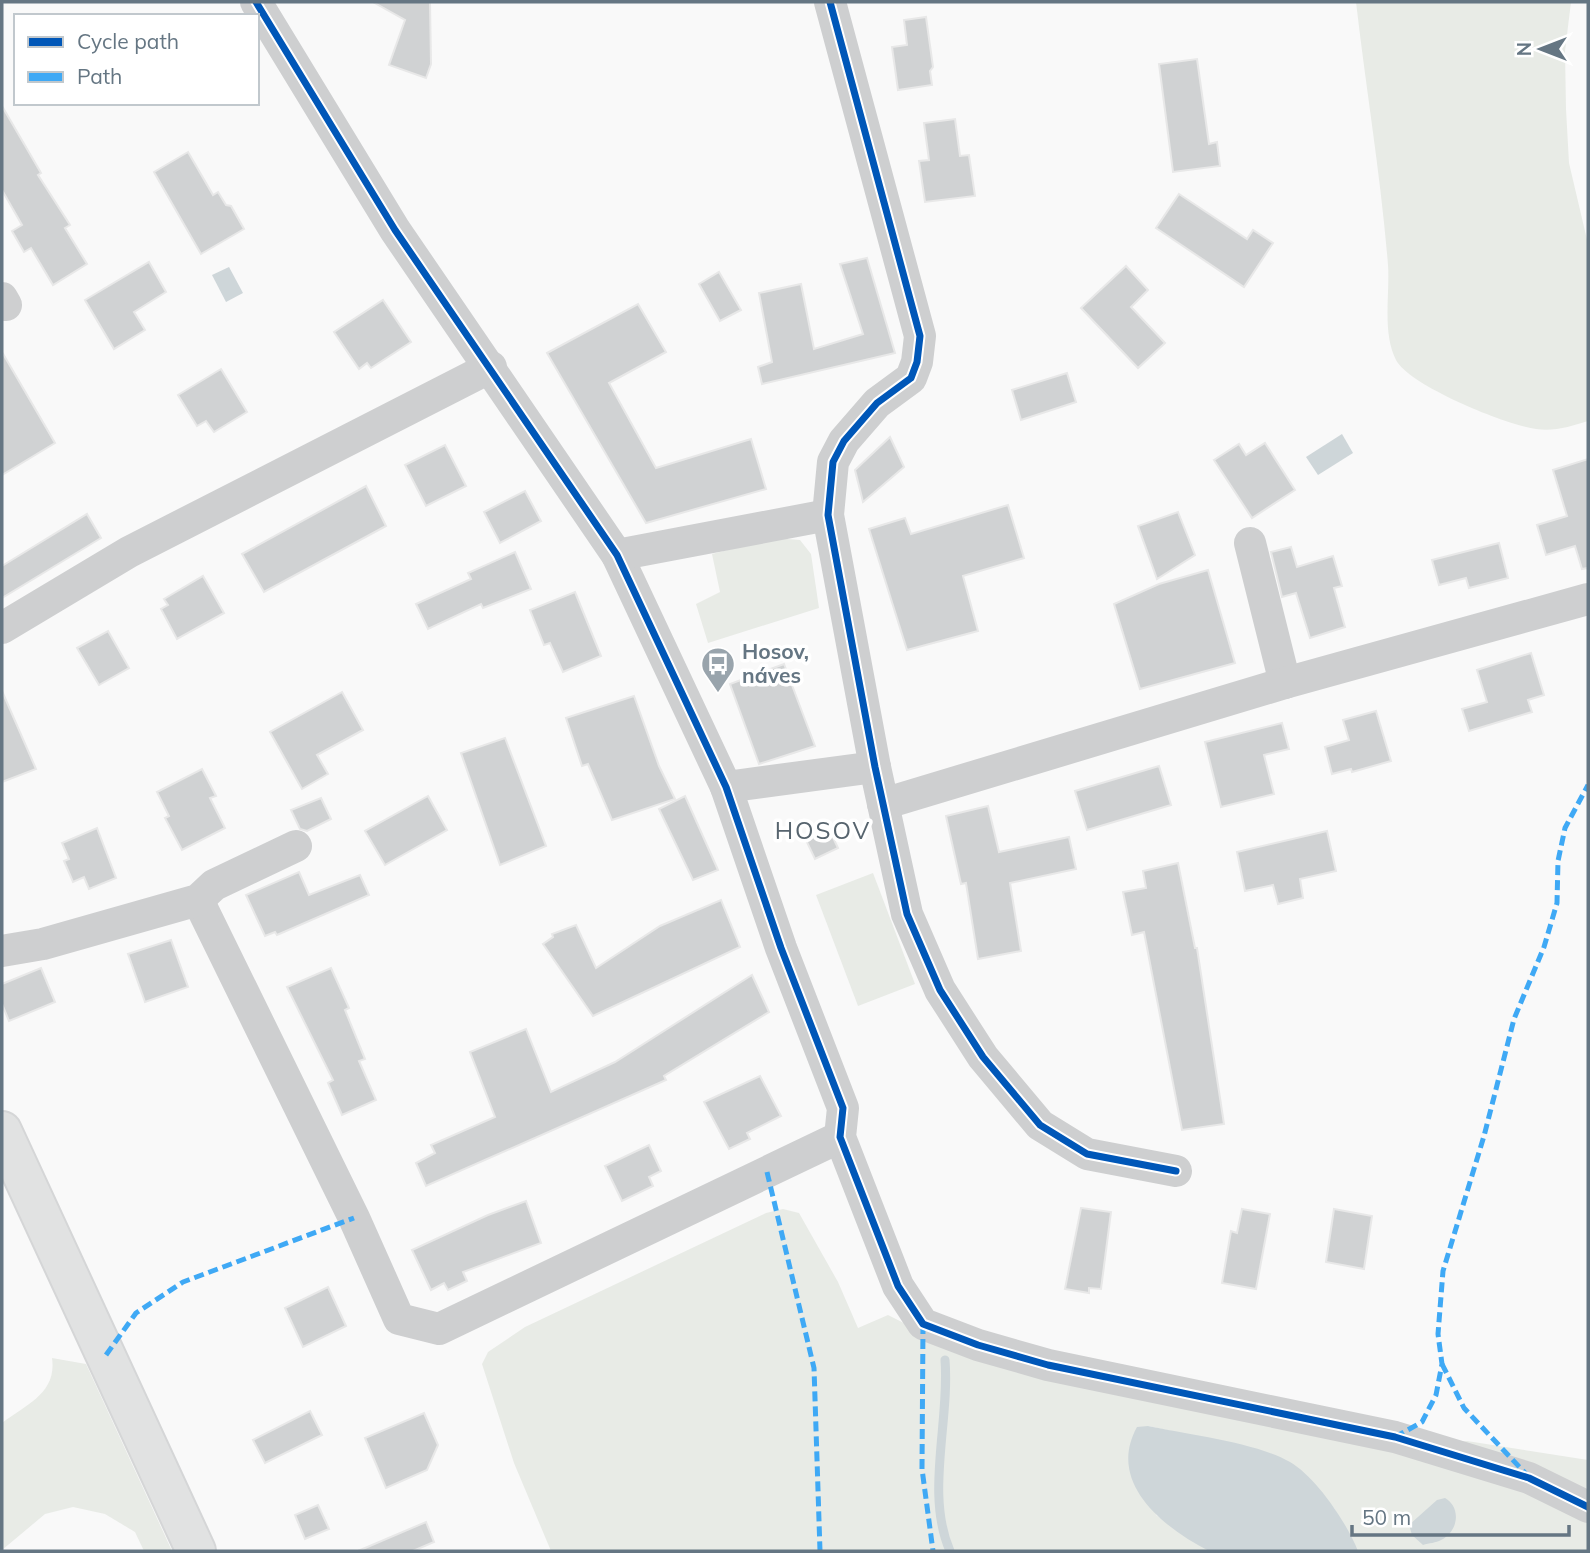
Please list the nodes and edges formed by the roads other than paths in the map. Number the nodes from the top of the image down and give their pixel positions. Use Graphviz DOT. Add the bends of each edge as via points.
graph roads {
  1 [pos="256,2"];
  2 [pos="830,2"];
  3 [pos="491,368"];
  4 [pos="828,515"];
  5 [pos="1250,543"];
  6 [pos="617,555"];
  7 [pos="1588,599"];
  8 [pos="2,628"];
  9 [pos="1285,683"];
  10 [pos="875,767"];
  11 [pos="726,787"];
  12 [pos="883,804"];
  13 [pos="296,846"];
  14 [pos="198,900"];
  15 [pos="2,951"];
  16 [pos="2,1131"];
  17 [pos="840,1136"];
  18 [pos="1176,1171"];
  19 [pos="1588,1507"];
  20 [pos="196,1551"];
  1 -- 3 [label="street" via="395,230"];
  2 -- 4 [label="street" via="920,336 911,378 877,403 844,441 833,462"];
  3 -- 6 [label="street"];
  3 -- 8 [label="street" via="129,552"];
  4 -- 6 [label="street"];
  4 -- 10 [label="street"];
  5 -- 9 [label="street"];
  6 -- 11 [label="street"];
  7 -- 9 [label="street"];
  9 -- 12 [label="street"];
  10 -- 11 [label="street"];
  10 -- 12 [label="street"];
  11 -- 17 [label="street" via="843,1108"];
  12 -- 18 [label="street" via="907,914 940,990 983,1057 1040,1125 1087,1154"];
  13 -- 14 [label="street" via="214,886"];
  14 -- 15 [label="street" via="43,944"];
  14 -- 17 [label="street" via="399,1319 439,1329"];
  16 -- 20 [label="main road"];
  17 -- 19 [label="street" via="898,1286 923,1324 1048,1365 1395,1437 1529,1478"];
}
